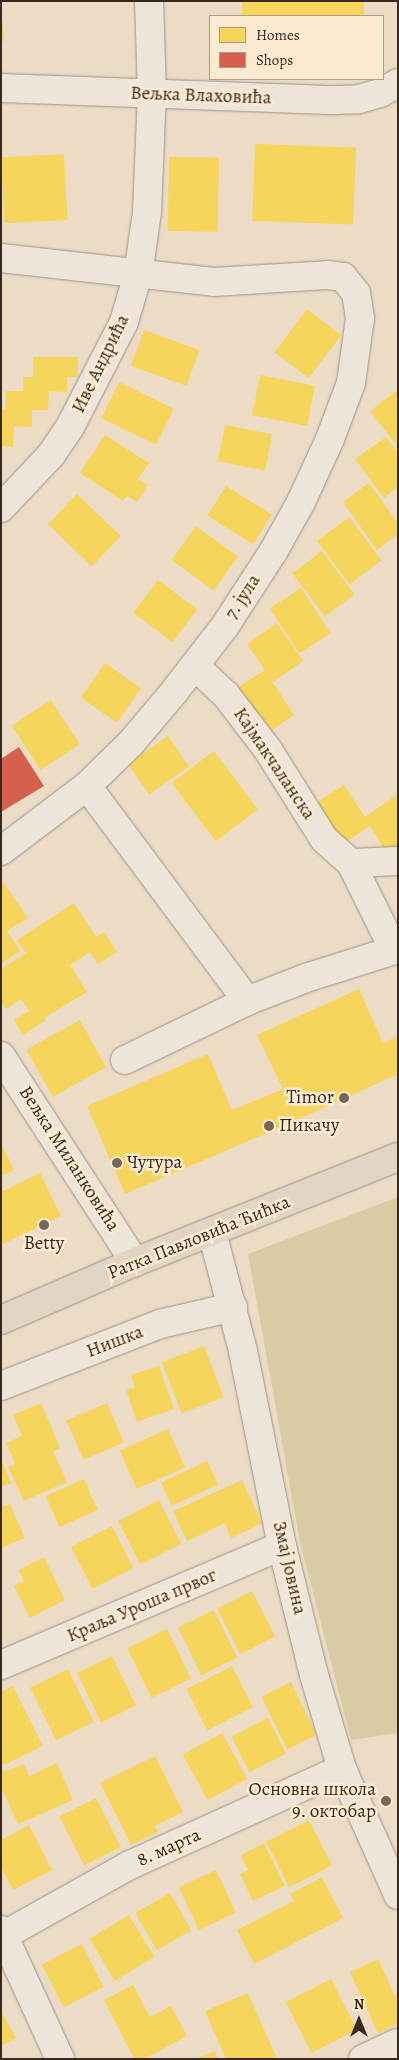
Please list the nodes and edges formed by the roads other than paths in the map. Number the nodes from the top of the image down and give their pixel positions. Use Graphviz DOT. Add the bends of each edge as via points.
graph roads {
  1 [pos="150,1"];
  2 [pos="398,83"];
  3 [pos="1,88"];
  4 [pos="152,95"];
  5 [pos="1,258"];
  6 [pos="138,274"];
  7 [pos="1,508"];
  8 [pos="195,666"];
  9 [pos="87,786"];
  10 [pos="1,850"];
  11 [pos="352,862"];
  12 [pos="398,862"];
  13 [pos="396,949"];
  14 [pos="247,1002"];
  15 [pos="1,1056"];
  16 [pos="125,1060"];
  17 [pos="398,1157"];
  18 [pos="212,1232"];
  19 [pos="136,1262"];
  20 [pos="233,1307"];
  21 [pos="1,1320"];
  22 [pos="1,1386"];
  23 [pos="282,1546"];
  24 [pos="1,1666"];
  25 [pos="342,1769"];
  26 [pos="398,1895"];
  27 [pos="2,1934"];
  28 [pos="398,2043"];
  29 [pos="60,2059"];
  30 [pos="363,2059"];
  1 -- 4 [label="street, Иве Андрића"];
  2 -- 4 [label="street, Вељка Влаховића" via="366,97 335,100"];
  3 -- 4 [label="street, Вељка Влаховића"];
  4 -- 6 [label="street, Иве Андрића" via="146,221"];
  5 -- 6 [label="street"];
  6 -- 7 [label="street, Иве Андрића" via="124,322 70,427 51,456"];
  6 -- 8 [label="street, 7. јула" via="214,282 326,275 342,277 356,293 360,318 351,383 330,439 273,552"];
  8 -- 9 [label="street, 7. јула" via="151,721"];
  8 -- 11 [label="street, Кајмакчаланска" via="226,695 268,750 324,839"];
  9 -- 10 [label="street, 7. јула"];
  9 -- 14 [label="street"];
  11 -- 12 [label="street"];
  11 -- 13 [label="street, Кајмакчаланска"];
  13 -- 14 [label="street" via="306,978"];
  14 -- 16 [label="street"];
  15 -- 19 [label="street, Вељка Миланковића"];
  17 -- 18 [label="main road, Ратка Павловића Ћићка"];
  18 -- 19 [label="main road, Ратка Павловића Ћићка"];
  18 -- 20 [label="street, Змај Јовина"];
  19 -- 21 [label="main road, Ратка Павловића Ћићка"];
  20 -- 22 [label="street, Нишка" via="160,1324"];
  20 -- 23 [label="street, Змај Јовина"];
  23 -- 24 [label="street, Краља Уроша првог"];
  23 -- 25 [label="street, Змај Јовина" via="314,1675"];
  25 -- 26 [label="street, Змај Јовина"];
  25 -- 27 [label="street, 8. марта" via="130,1865"];
  27 -- 29 [label="street"];
  28 -- 30 [label="street"];
}
